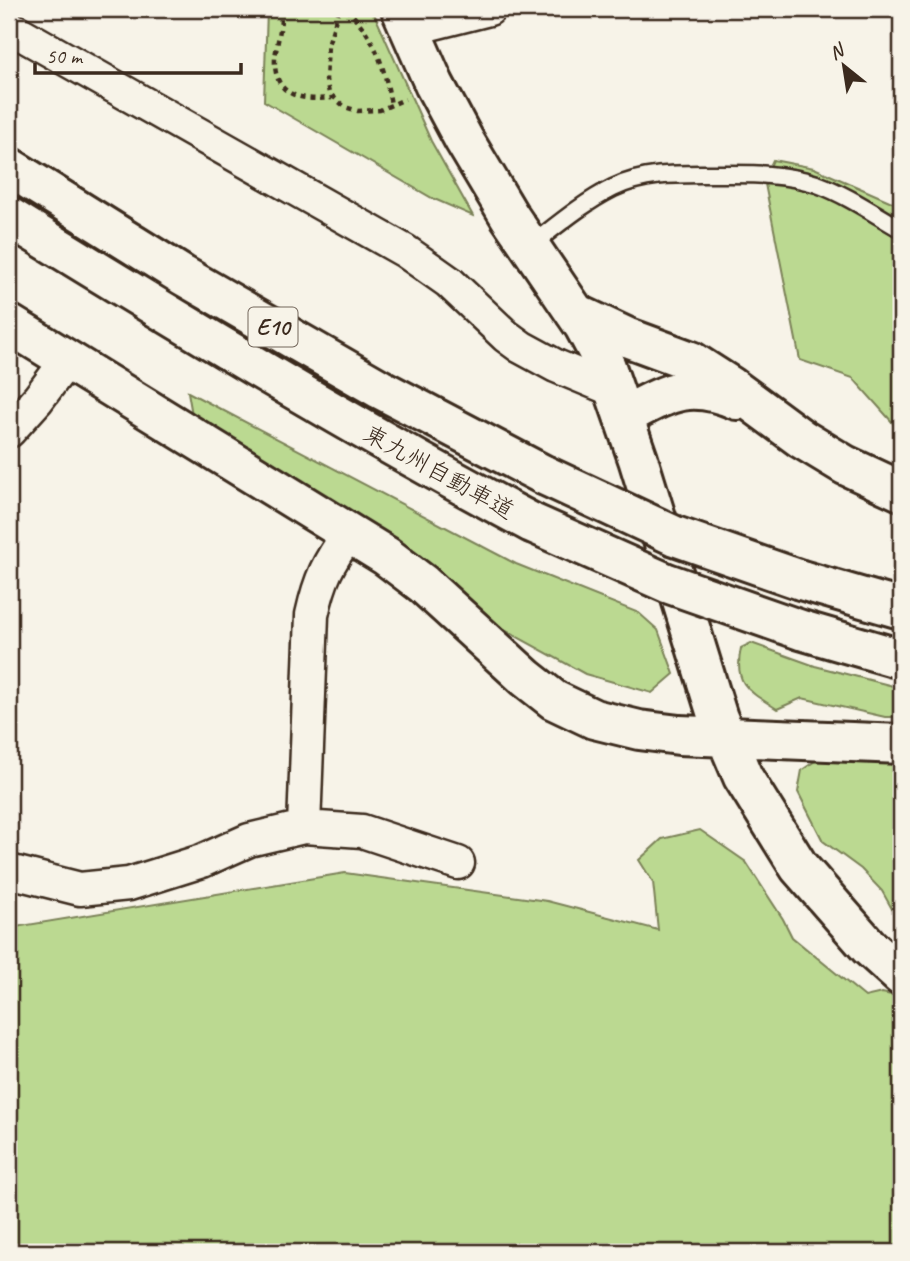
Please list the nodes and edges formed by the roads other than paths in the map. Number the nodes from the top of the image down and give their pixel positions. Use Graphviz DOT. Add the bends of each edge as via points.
graph roads {
  1 [pos="489,9"];
  2 [pos="405,19"];
  3 [pos="9,27"];
  4 [pos="9,167"];
  5 [pos="9,218"];
  6 [pos="901,229"];
  7 [pos="530,246"];
  8 [pos="575,313"];
  9 [pos="9,324"];
  10 [pos="68,359"];
  11 [pos="620,403"];
  12 [pos="764,414"];
  13 [pos="9,432"];
  14 [pos="901,491"];
  15 [pos="350,532"];
  16 [pos="901,609"];
  17 [pos="901,659"];
  18 [pos="725,737"];
  19 [pos="901,744"];
  20 [pos="304,827"];
  21 [pos="458,863"];
  22 [pos="9,871"];
  23 [pos="901,976"];
  1 -- 2 [label="street"];
  2 -- 7 [label="main road" via="450,115"];
  3 -- 11 [label="street" via="405,251 432,268 529,352"];
  4 -- 16 [label="main road, 東九州自動車道 / E10, bridge" via="368,383 544,475 675,536"];
  5 -- 17 [label="main road, 東九州自動車道 / E10, bridge" via="409,457 532,523 667,583"];
  6 -- 7 [label="lane" via="843,196 801,179 662,174 612,189"];
  7 -- 8 [label="main road"];
  8 -- 11 [label="main road" via="594,343"];
  8 -- 12 [label="main road" via="691,361"];
  9 -- 10 [label="main road"];
  10 -- 13 [label="street"];
  10 -- 15 [label="main road"];
  11 -- 12 [label="main road" via="692,388 720,393"];
  11 -- 18 [label="main road"];
  12 -- 14 [label="main road" via="822,452"];
  15 -- 18 [label="main road" via="423,584 526,678 574,710 639,730"];
  15 -- 20 [label="street" via="328,563 312,615"];
  18 -- 19 [label="main road"];
  18 -- 23 [label="main road" via="746,784 799,867"];
  20 -- 21 [label="street" via="362,831"];
  20 -- 22 [label="street" via="249,840 202,861 129,884 80,889"];
}
